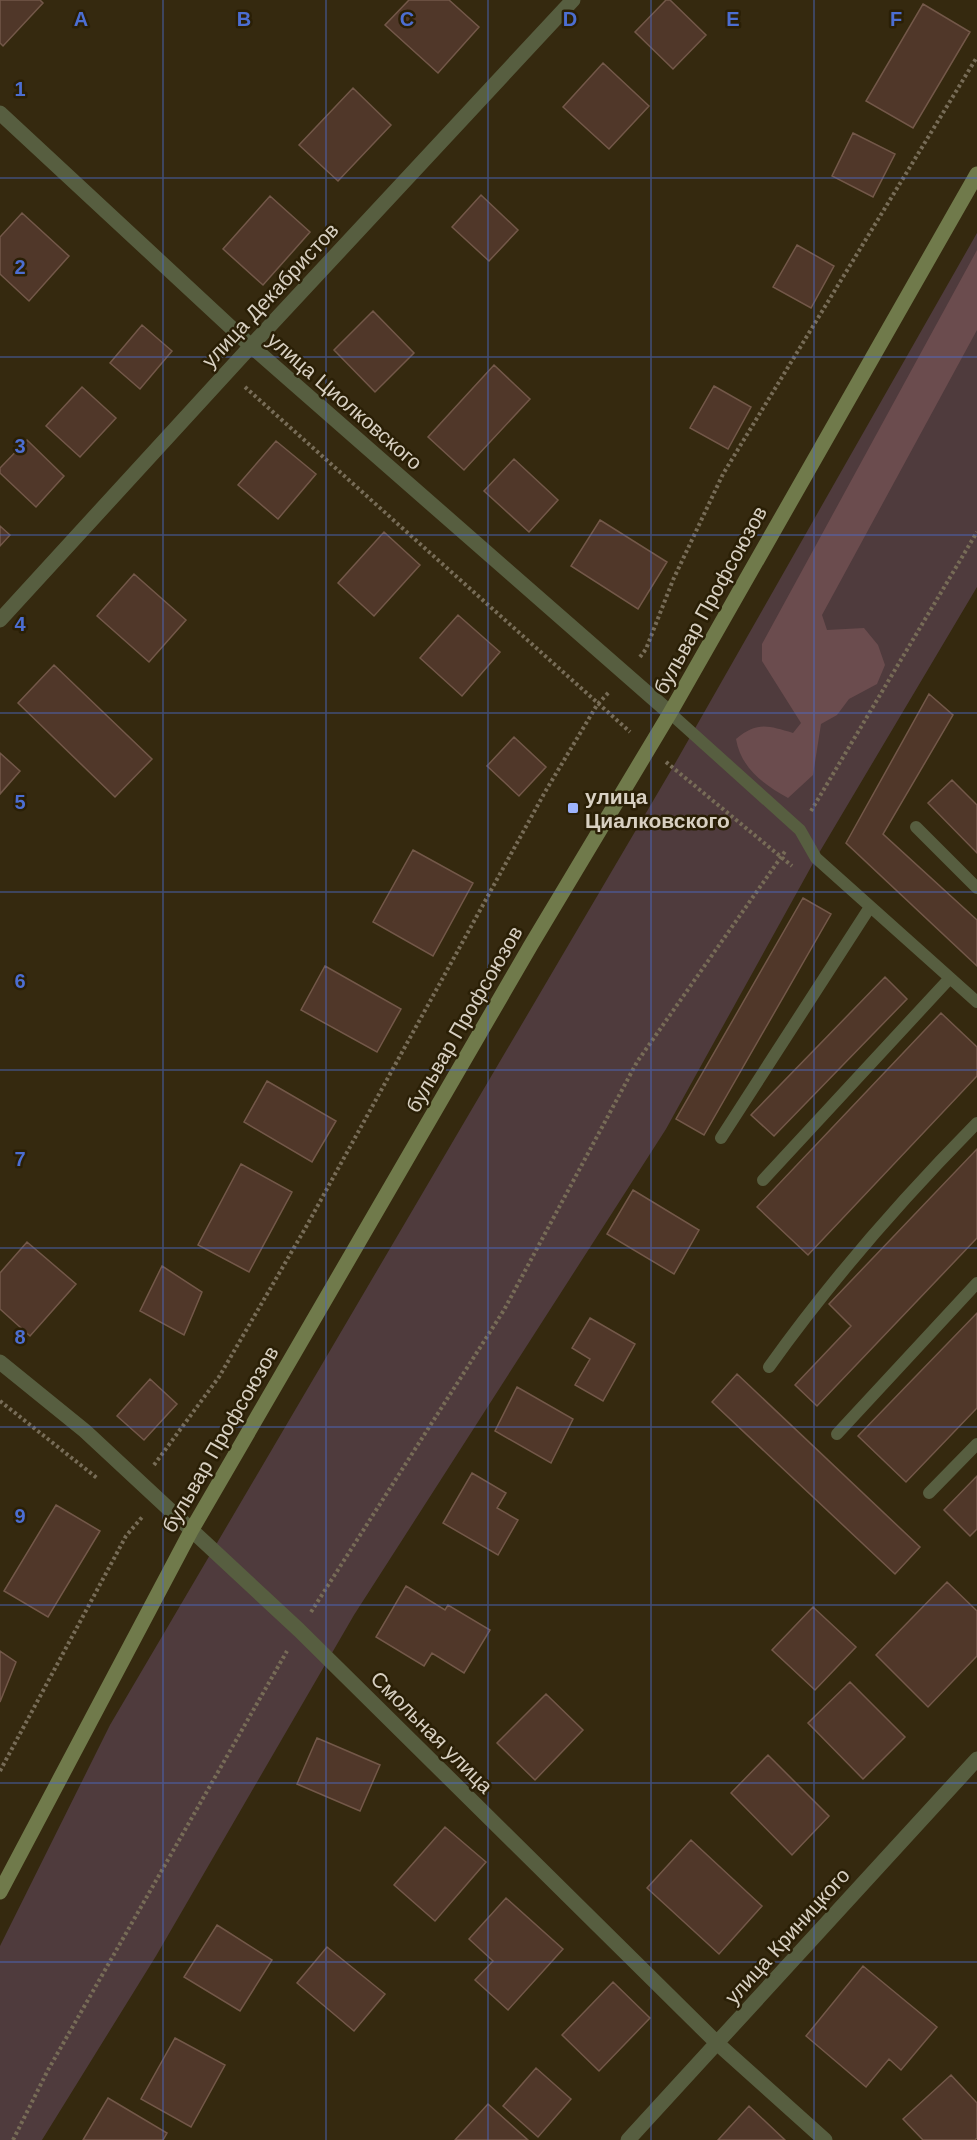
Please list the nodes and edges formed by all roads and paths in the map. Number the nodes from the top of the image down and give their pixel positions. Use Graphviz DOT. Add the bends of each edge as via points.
graph roads {
  1 [pos="573,0"];
  2 [pos="977,57"];
  3 [pos="0,113"];
  4 [pos="977,174"];
  5 [pos="250,346"];
  6 [pos="228,371"];
  7 [pos="977,532"];
  8 [pos="0,620"];
  9 [pos="626,674"];
  10 [pos="597,705"];
  11 [pos="670,713"];
  12 [pos="648,747"];
  13 [pos="916,826"];
  14 [pos="800,830"];
  15 [pos="781,856"];
  16 [pos="798,870"];
  17 [pos="977,888"];
  18 [pos="870,906"];
  19 [pos="950,978"];
  20 [pos="977,1002"];
  21 [pos="977,1123"];
  22 [pos="721,1138"];
  23 [pos="763,1180"];
  24 [pos="977,1283"];
  25 [pos="0,1362"];
  26 [pos="769,1367"];
  27 [pos="837,1434"];
  28 [pos="977,1444"];
  29 [pos="140,1484"];
  30 [pos="929,1493"];
  31 [pos="157,1500"];
  32 [pos="191,1531"];
  33 [pos="299,1630"];
  34 [pos="977,1759"];
  35 [pos="0,1771"];
  36 [pos="0,1892"];
  37 [pos="717,2044"];
  38 [pos="13,2140"];
  39 [pos="628,2140"];
  40 [pos="825,2140"];
  1 -- 5 [label="street, улица Декабристов"];
  2 -- 9 [label="path" via="723,474 673,580 646,649"];
  3 -- 5 [label="street, улица Циолковского"];
  4 -- 11 [label="main road, бульвар Профсоюзов"];
  5 -- 6 [label="street, улица Декабристов"];
  5 -- 9 [label="street, улица Циолковского"];
  6 -- 8 [label="street, улица Декабристов"];
  6 -- 10 [label="path"];
  7 -- 14 [label="path"];
  9 -- 10 [label="path"];
  9 -- 11 [label="street, улица Циолковского"];
  10 -- 12 [label="path"];
  10 -- 29 [label="path" via="219,1377"];
  11 -- 12 [label="main road, бульвар Профсоюзов"];
  11 -- 14 [label="lane"];
  12 -- 15 [label="path"];
  12 -- 32 [label="main road, бульвар Профсоюзов"];
  13 -- 17 [label="lane"];
  14 -- 15 [label="path"];
  14 -- 18 [label="lane" via="816,858"];
  15 -- 16 [label="path"];
  15 -- 33 [label="path" via="637,1062 504,1310"];
  18 -- 19 [label="lane"];
  18 -- 22 [label="lane"];
  19 -- 20 [label="lane"];
  19 -- 23 [label="lane"];
  21 -- 26 [label="lane" via="820,1296"];
  24 -- 27 [label="lane"];
  25 -- 29 [label="street, Смольная улица" via="84,1431"];
  28 -- 30 [label="lane"];
  29 -- 31 [label="street, Смольная улица"];
  31 -- 32 [label="street, Смольная улица"];
  31 -- 35 [label="path" via="126,1536"];
  32 -- 33 [label="street, Смольная улица"];
  32 -- 36 [label="main road, бульвар Профсоюзов"];
  33 -- 37 [label="street, Смольная улица"];
  33 -- 38 [label="path" via="48,2070"];
  34 -- 37 [label="street, улица Криницкого"];
  37 -- 39 [label="street, улица Криницкого"];
  37 -- 40 [label="street, Смольная улица"];
}
